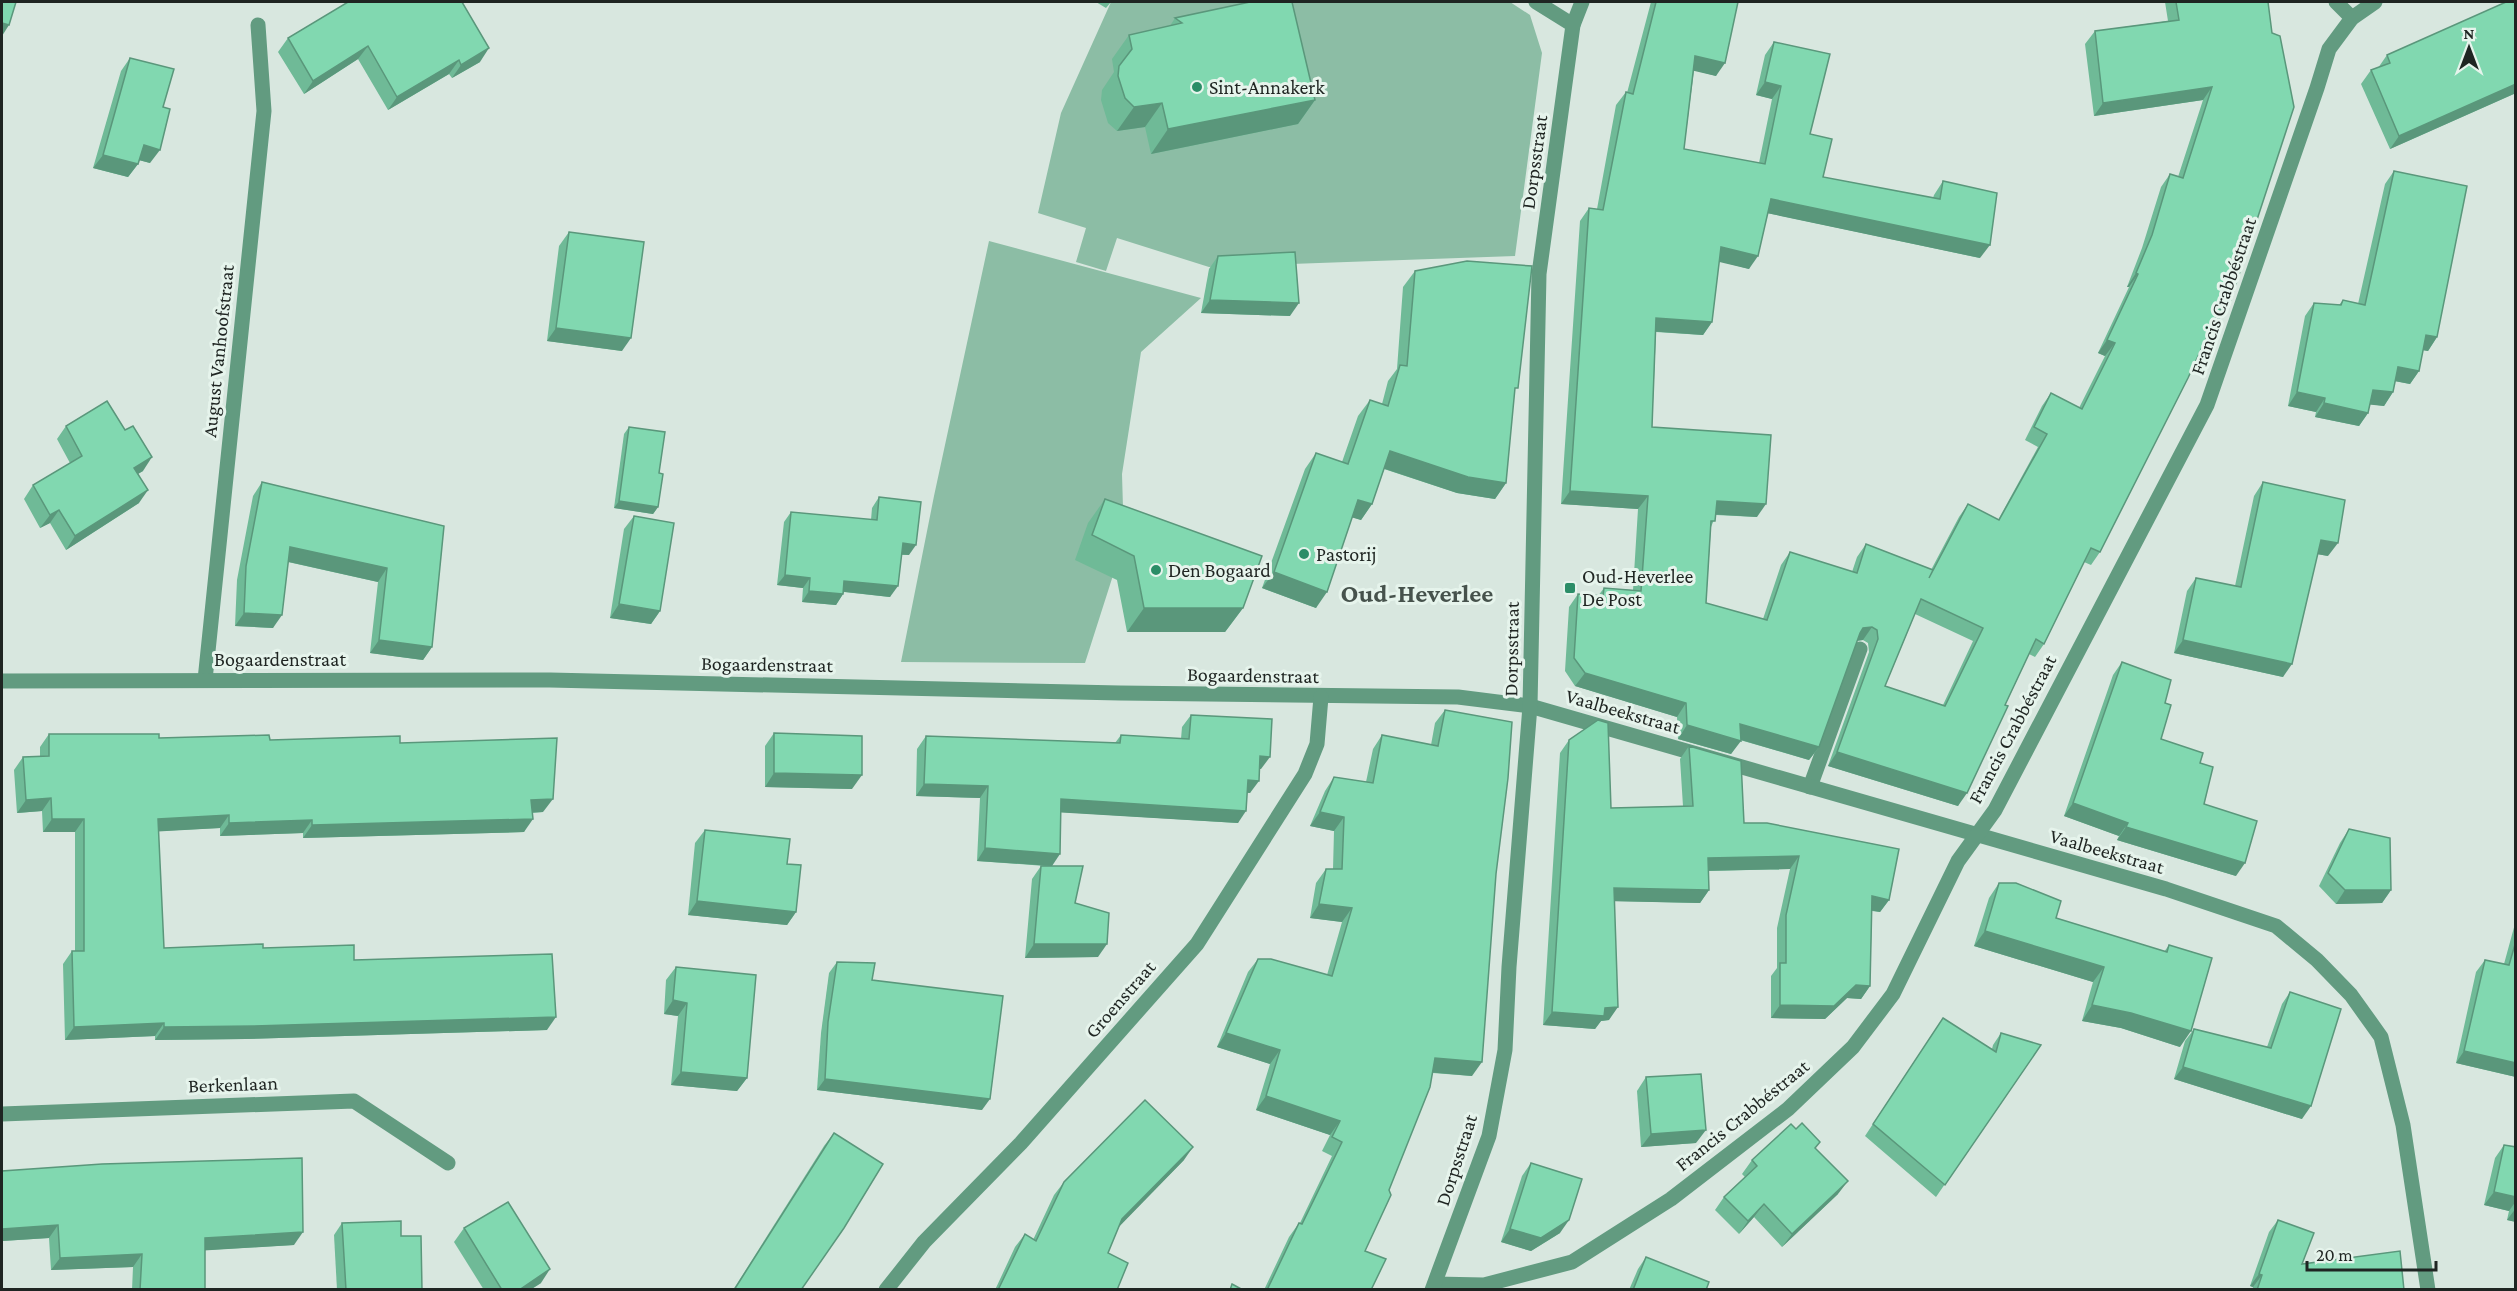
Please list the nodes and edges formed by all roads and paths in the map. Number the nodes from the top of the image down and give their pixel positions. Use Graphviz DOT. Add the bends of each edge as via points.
graph roads {
  1 [pos="1536,2"];
  2 [pos="1581,2"];
  3 [pos="2336,2"];
  4 [pos="2375,2"];
  5 [pos="2352,18"];
  6 [pos="258,25"];
  7 [pos="1573,25"];
  8 [pos="1860,649"];
  9 [pos="205,680"];
  10 [pos="2,681"];
  11 [pos="1321,697"];
  12 [pos="1530,706"];
  13 [pos="1810,788"];
  14 [pos="1975,836"];
  15 [pos="2,1114"];
  16 [pos="448,1163"];
  17 [pos="1434,1287"];
  18 [pos="886,1290"];
  19 [pos="2428,1290"];
  1 -- 7 [label="street"];
  2 -- 7 [label="street, Dorpsstraat"];
  3 -- 5 [label="street"];
  4 -- 5 [label="street, Francis Crabbéstraat"];
  5 -- 14 [label="street, Francis Crabbéstraat" via="2329,49 2207,405 1995,810"];
  6 -- 9 [label="street, August Vanhoofstraat" via="264,111"];
  7 -- 12 [label="street, Dorpsstraat" via="1539,274"];
  8 -- 13 [label="street"];
  9 -- 10 [label="street, Bogaardenstraat"];
  9 -- 11 [label="street, Bogaardenstraat" via="561,681"];
  11 -- 12 [label="street, Bogaardenstraat" via="1458,697"];
  11 -- 18 [label="street, Groenstraat" via="1317,744 1305,774 1197,944 1021,1143 924,1242"];
  12 -- 13 [label="street, Vaalbeekstraat"];
  12 -- 17 [label="street, Dorpsstraat" via="1505,1050 1490,1136"];
  13 -- 14 [label="street, Vaalbeekstraat"];
  14 -- 17 [label="street, Francis Crabbéstraat" via="1958,861 1893,994 1853,1047 1788,1109 1671,1199 1572,1262 1484,1286"];
  14 -- 19 [label="street, Vaalbeekstraat" via="2166,889 2276,926 2317,960 2351,995 2381,1037 2403,1125"];
  15 -- 16 [label="street, Berkenlaan" via="354,1101"];
}
